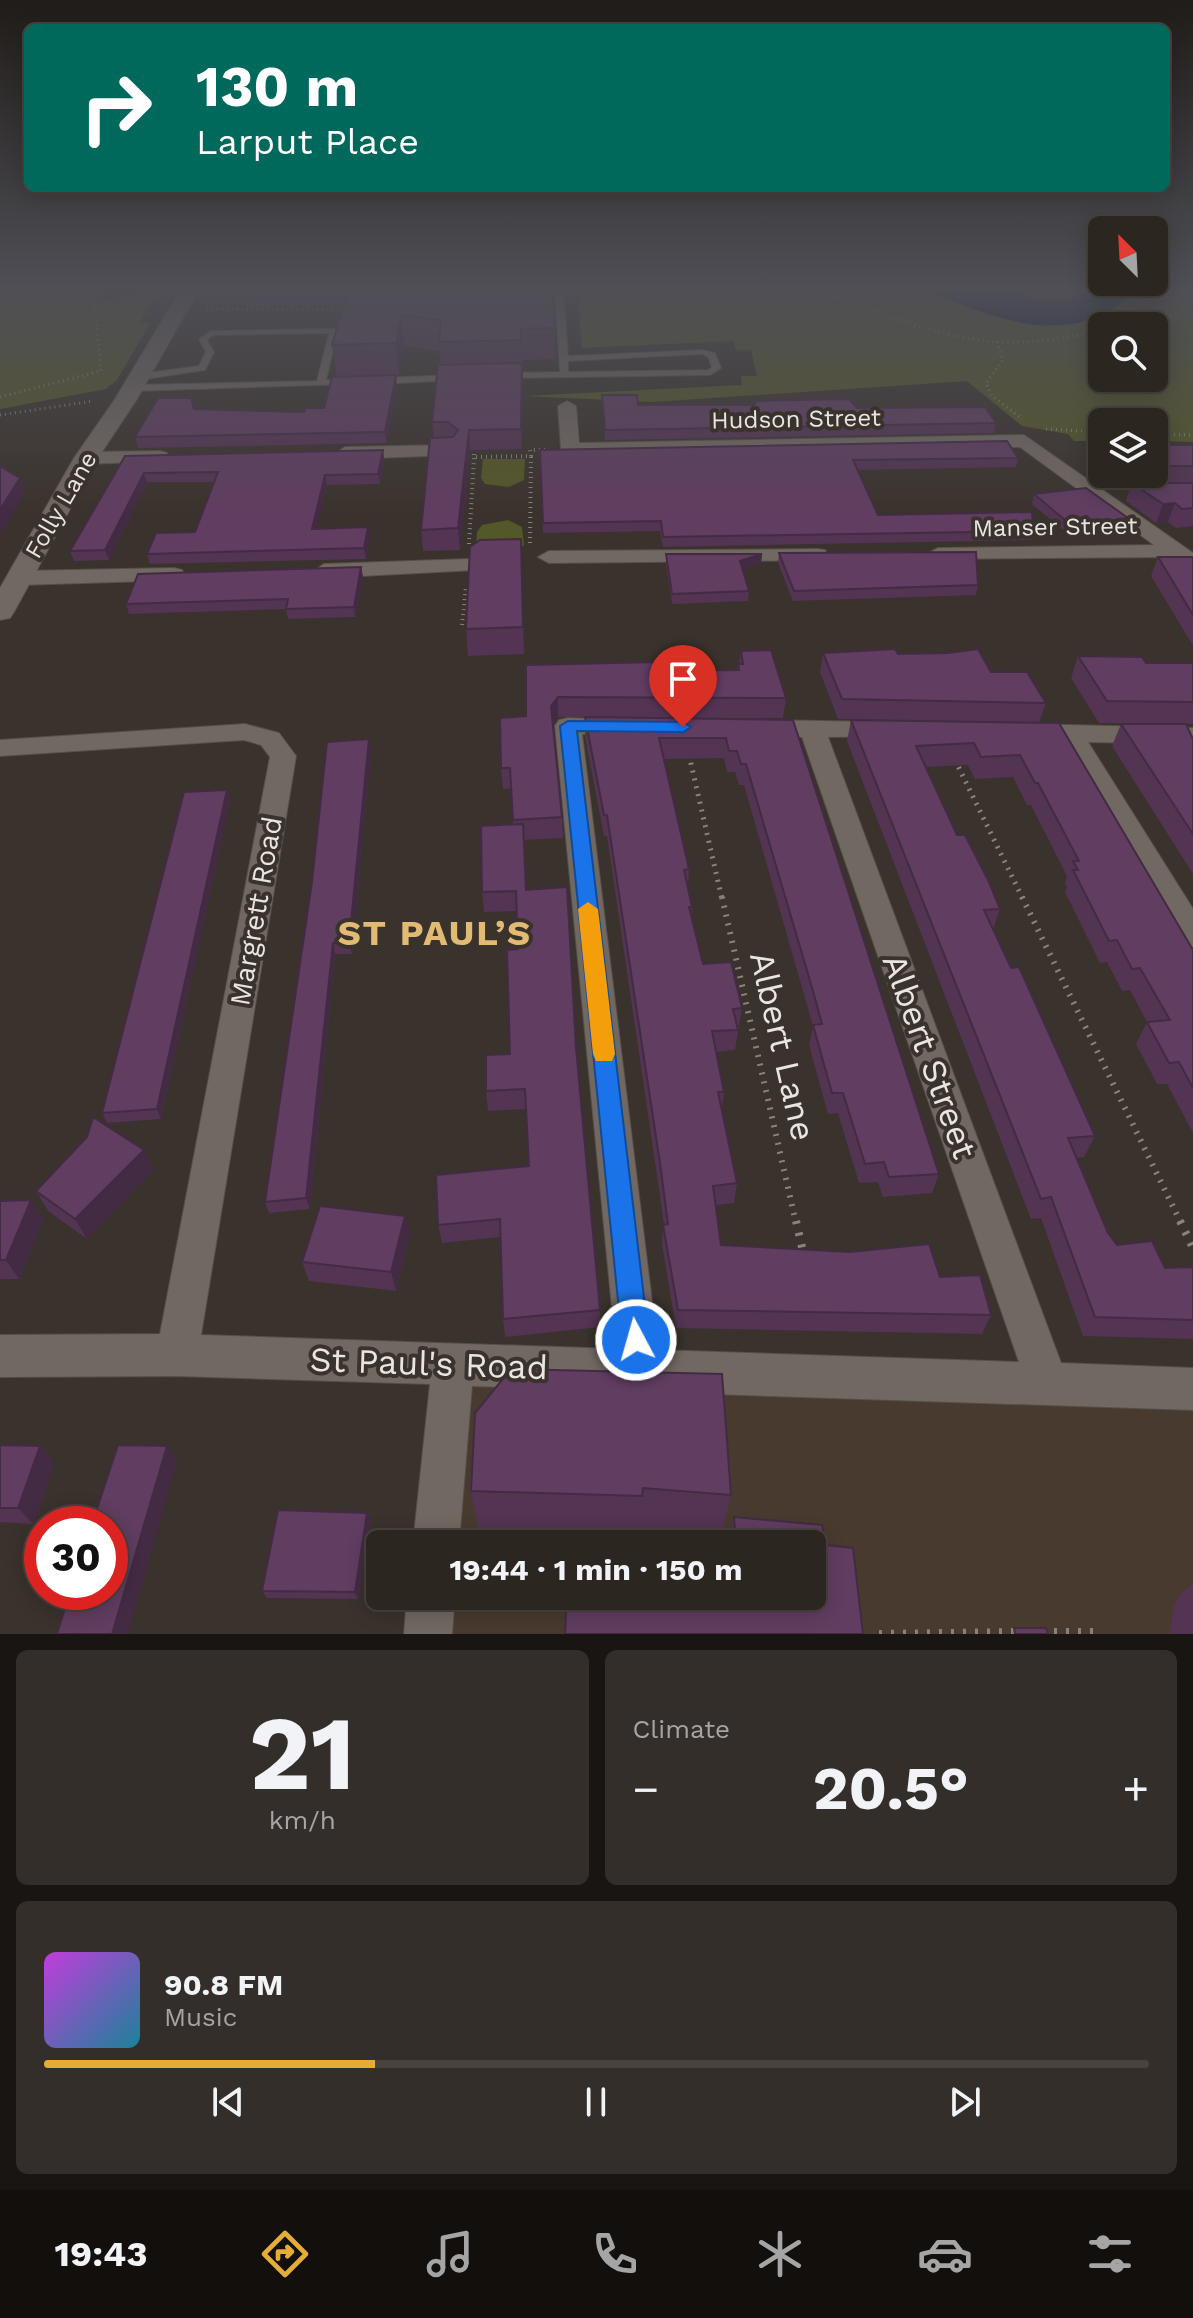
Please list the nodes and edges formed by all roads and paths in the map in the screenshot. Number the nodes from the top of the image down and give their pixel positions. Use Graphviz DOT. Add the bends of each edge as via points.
graph roads {
  1 [pos="100,362"];
  2 [pos="148,362"];
  3 [pos="205,362"];
  4 [pos="326,362"];
  5 [pos="564,362"];
  6 [pos="715,362"];
  7 [pos="1001,362"];
  8 [pos="564,375"];
  9 [pos="488,377"];
  10 [pos="473,378"];
  11 [pos="321,383"];
  12 [pos="133,388"];
  13 [pos="0,397"];
  14 [pos="567,406"];
  15 [pos="0,415"];
  16 [pos="1088,432"];
  17 [pos="1029,434"];
  18 [pos="1168,434"];
  19 [pos="1193,435"];
  20 [pos="570,449"];
  21 [pos="448,451"];
  22 [pos="323,454"];
  23 [pos="181,456"];
  24 [pos="531,456"];
  25 [pos="474,457"];
  26 [pos="86,458"];
  27 [pos="1098,492"];
  28 [pos="1130,492"];
  29 [pos="910,554"];
  30 [pos="832,555"];
  31 [pos="549,557"];
  32 [pos="1185,557"];
  33 [pos="468,565"];
  34 [pos="303,572"];
  35 [pos="193,574"];
  36 [pos="19,578"];
  37 [pos="0,612"];
  38 [pos="462,625"];
  39 [pos="683,727"];
  40 [pos="726,727"];
  41 [pos="812,729"];
  42 [pos="940,731"];
  43 [pos="998,732"];
  44 [pos="1070,733"];
  45 [pos="1193,736"];
  46 [pos="0,748"];
  47 [pos="1193,935"];
  48 [pos="1193,1248"];
  49 [pos="807,1268"];
  50 [pos="177,1355"];
  51 [pos="0,1356"];
  52 [pos="453,1364"];
  53 [pos="639,1370"];
  54 [pos="1048,1384"];
  55 [pos="1193,1389"];
  56 [pos="437,1530"];
  57 [pos="430,1610"];
  58 [pos="1093,1632"];
  59 [pos="428,1634"];
  60 [pos="879,1634"];
  1 -- 13 [label="path" via="101,371"];
  2 -- 12 [label="street, Folly Lane"];
  3 -- 12 [label="lane" via="202,368"];
  4 -- 11 [label="lane"];
  5 -- 8 [label="lane"];
  6 -- 8 [label="lane" via="717,368 710,372"];
  7 -- 17 [label="path" via="986,383"];
  8 -- 9 [label="lane"];
  10 -- 11 [label="lane"];
  11 -- 12 [label="lane"];
  12 -- 15 [label="path"];
  12 -- 26 [label="street, Folly Lane"];
  14 -- 20 [label="street"];
  16 -- 17 [label="path"];
  17 -- 20 [label="street, Hudson Street"];
  17 -- 27 [label="street"];
  18 -- 19 [label="path"];
  20 -- 24 [label="path" via="530,450"];
  21 -- 22 [label="street"];
  21 -- 25 [label="path" via="474,451"];
  23 -- 26 [label="street"];
  24 -- 25 [label="path"];
  24 -- 31 [label="path" via="530,549"];
  25 -- 33 [label="path"];
  26 -- 36 [label="street, Folly Lane"];
  27 -- 28 [label="street"];
  27 -- 32 [label="street"];
  29 -- 32 [label="street, Manser Street"];
  30 -- 31 [label="street"];
  33 -- 34 [label="street"];
  33 -- 38 [label="path"];
  35 -- 36 [label="street"];
  36 -- 37 [label="street, Folly Lane"];
  39 -- 49 [label="path, Albert Lane"];
  39 -- 53 [label="street" via="568,726"];
  40 -- 41 [label="street"];
  41 -- 42 [label="street"];
  41 -- 54 [label="street, Albert Street"];
  42 -- 48 [label="path"];
  43 -- 44 [label="street"];
  44 -- 45 [label="street"];
  44 -- 47 [label="street"];
  46 -- 50 [label="street, Margrett Road" via="245,732 270,739 283,756"];
  50 -- 51 [label="street, St Paul's Road"];
  50 -- 52 [label="street, St Paul's Road"];
  52 -- 53 [label="street, St Paul's Road"];
  52 -- 56 [label="street"];
  53 -- 54 [label="street, St Paul's Road"];
  54 -- 55 [label="street, St Paul's Road"];
  57 -- 59 [label="street"];
  58 -- 60 [label="path"];
}
